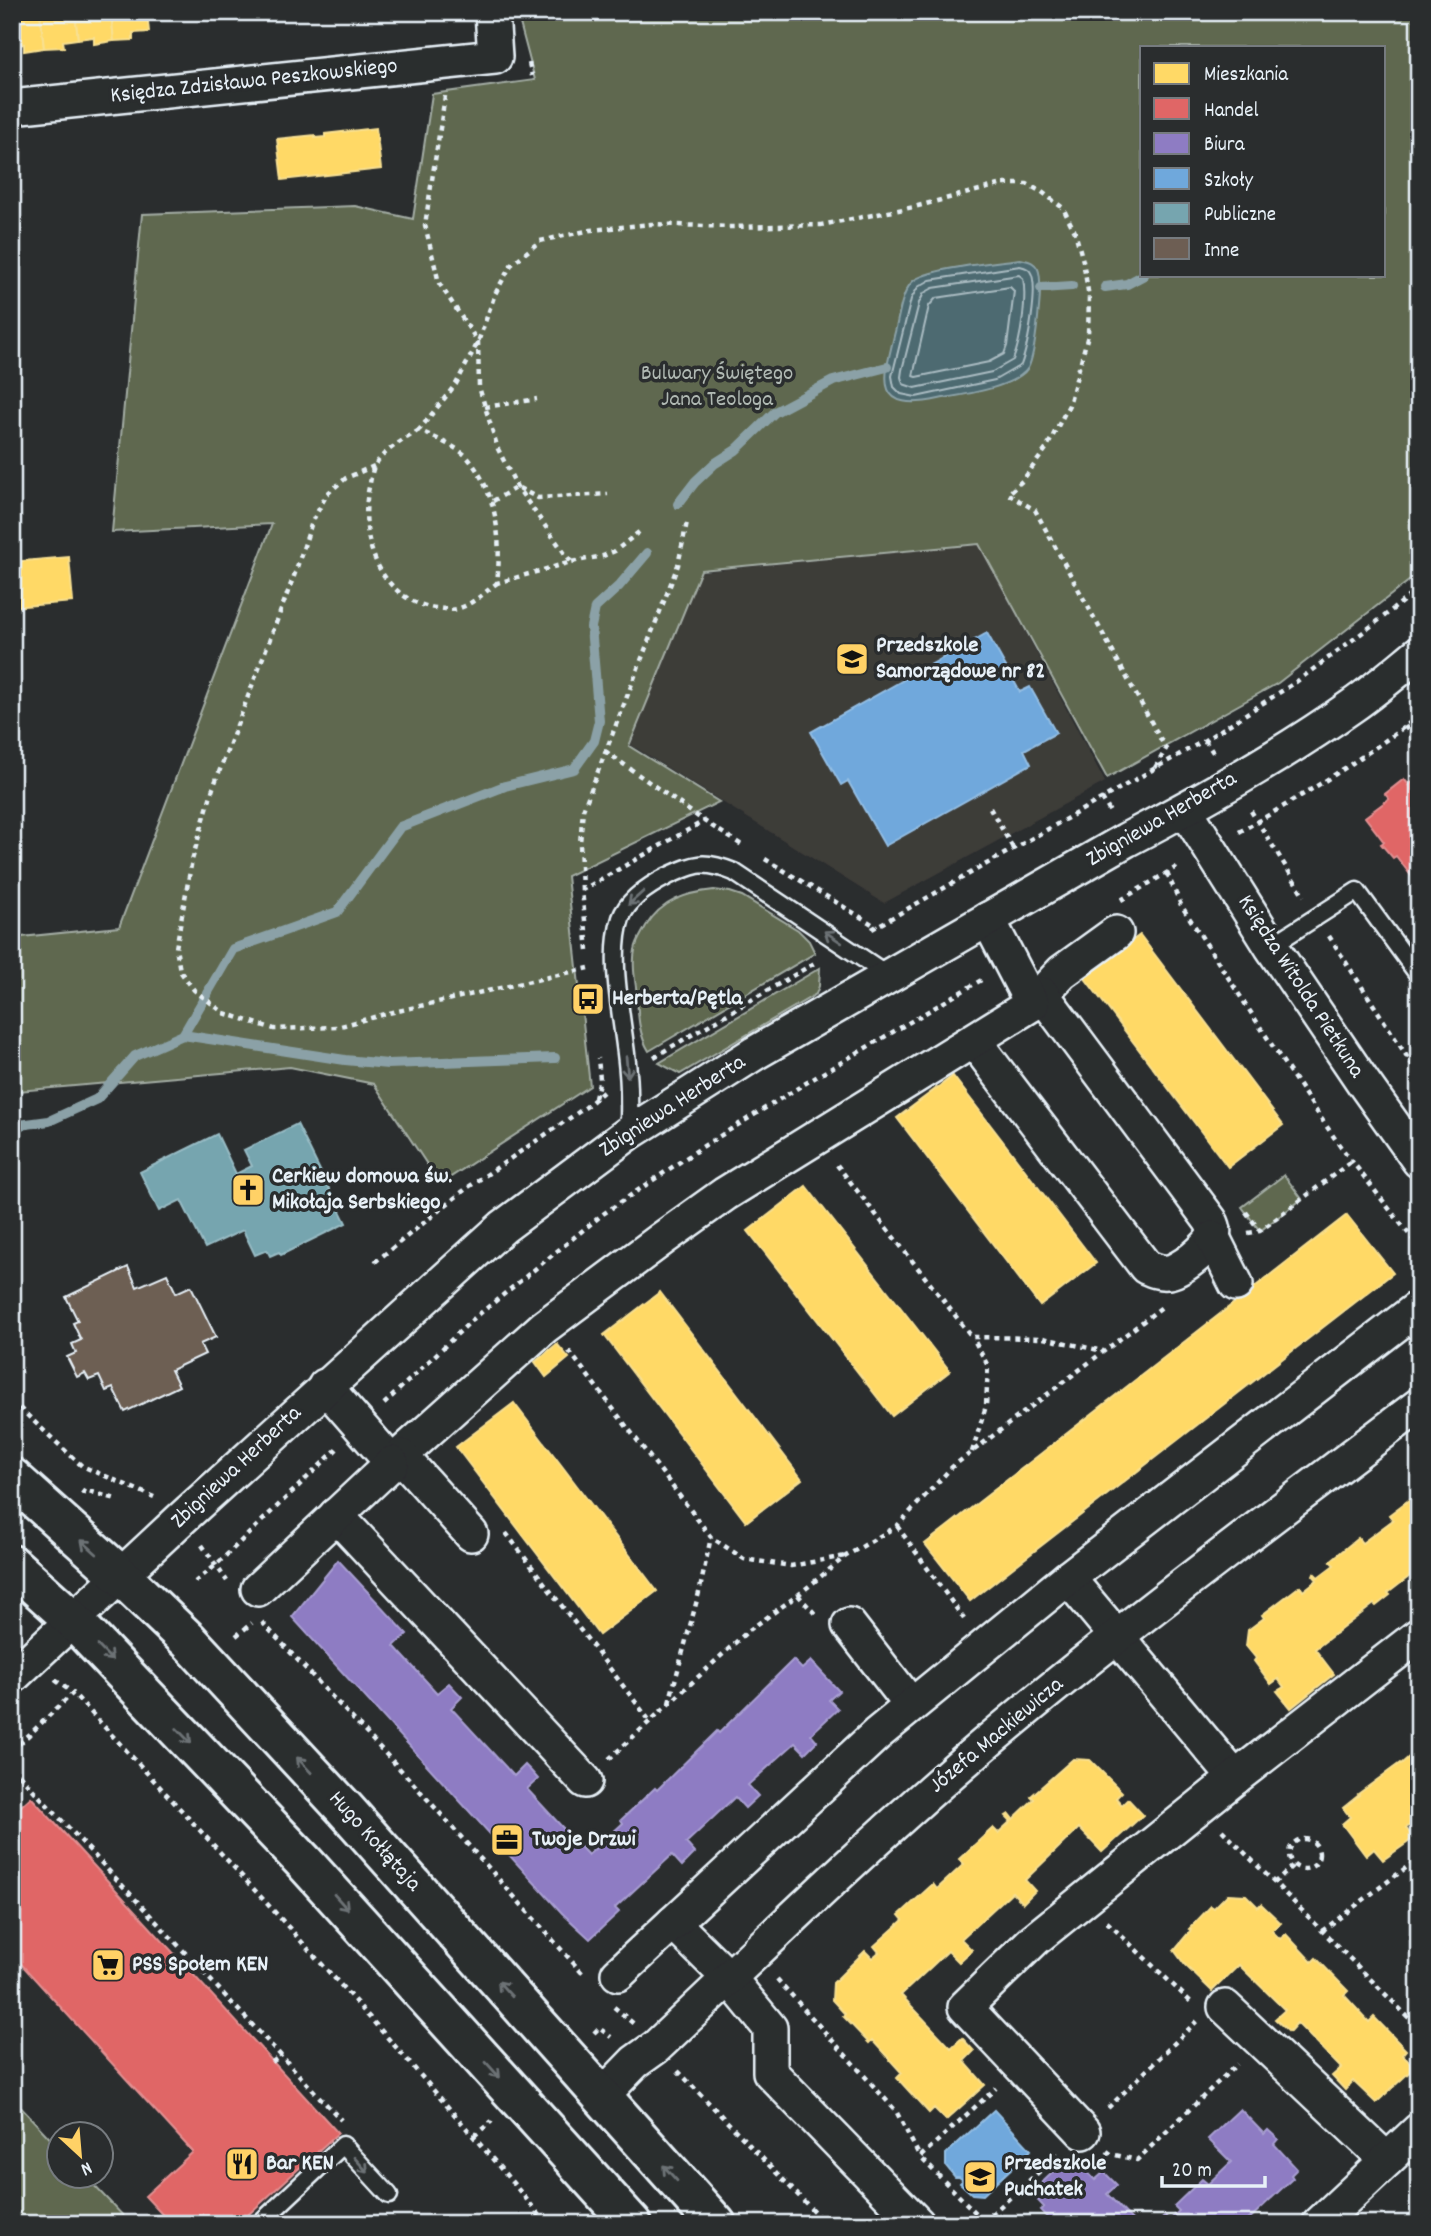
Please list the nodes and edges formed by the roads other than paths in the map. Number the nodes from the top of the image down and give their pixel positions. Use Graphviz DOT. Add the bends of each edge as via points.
graph roads {
  1 [pos="492,12"];
  2 [pos="12,107"];
  3 [pos="1419,653"];
  4 [pos="1185,809"];
  5 [pos="988,919"];
  6 [pos="1116,933"];
  7 [pos="1271,946"];
  8 [pos="889,976"];
  9 [pos="1419,976"];
  10 [pos="1037,999"];
  11 [pos="974,1041"];
  12 [pos="629,1133"];
  13 [pos="1419,1161"];
  14 [pos="1213,1238"];
  15 [pos="1236,1284"];
  16 [pos="1419,1307"];
  17 [pos="326,1386"];
  18 [pos="1419,1405"];
  19 [pos="397,1459"];
  20 [pos="12,1478"];
  21 [pos="336,1515"];
  22 [pos="471,1534"];
  23 [pos="12,1565"];
  24 [pos="120,1575"];
  25 [pos="1068,1578"];
  26 [pos="248,1597"];
  27 [pos="72,1619"];
  28 [pos="849,1625"];
  29 [pos="1419,1635"];
  30 [pos="1115,1637"];
  31 [pos="12,1677"];
  32 [pos="911,1705"];
  33 [pos="1235,1778"];
  34 [pos="585,1781"];
  35 [pos="673,1923"];
  36 [pos="729,1978"];
  37 [pos="604,1984"];
  38 [pos="1214,2011"];
  39 [pos="601,2097"];
  40 [pos="1419,2130"];
  41 [pos="1083,2132"];
  42 [pos="1387,2160"];
  43 [pos="389,2195"];
  44 [pos="259,2224"];
  45 [pos="632,2224"];
  46 [pos="716,2224"];
  47 [pos="919,2224"];
  48 [pos="1319,2224"];
  1 -- 2 [label="street, Księdza Zdzisława Peszkowskiego" via="495,57"];
  3 -- 4 [label="street, Zbigniewa Herberta" via="1352,706"];
  4 -- 5 [label="street, Zbigniewa Herberta"];
  4 -- 7 [label="street, Księdza Witolda Pietkuna"];
  5 -- 8 [label="street, Zbigniewa Herberta"];
  5 -- 10 [label="street"];
  6 -- 10 [label="street" via="1062,972"];
  7 -- 9 [label="lane" via="1357,891"];
  7 -- 13 [label="street, Księdza Witolda Pietkuna"];
  8 -- 12 [label="street, Zbigniewa Herberta"];
  8 -- 12 [label="lane, one-way" via="734,872 703,863 661,880 629,904 617,938 629,1075"];
  10 -- 11 [label="street"];
  10 -- 14 [label="street" via="1210,1220"];
  11 -- 14 [label="street" via="1146,1267 1167,1273 1177,1270"];
  11 -- 19 [label="street" via="725,1194 549,1324"];
  12 -- 17 [label="street, Zbigniewa Herberta" via="503,1227"];
  14 -- 15 [label="street"];
  16 -- 25 [label="street"];
  17 -- 19 [label="street"];
  17 -- 24 [label="street, Zbigniewa Herberta"];
  18 -- 30 [label="street, Józefa Mackiewicza"];
  19 -- 21 [label="street"];
  19 -- 22 [label="street"];
  24 -- 20 [label="street, Hugo Kołłątaja, one-way"];
  21 -- 26 [label="street"];
  21 -- 34 [label="street"];
  23 -- 27 [label="street"];
  24 -- 27 [label="street, Zbigniewa Herberta"];
  39 -- 24 [label="street, Hugo Kołłątaja, one-way" via="345,1809 189,1641"];
  25 -- 30 [label="street"];
  25 -- 32 [label="street"];
  27 -- 31 [label="street, Zbigniewa Herberta"];
  27 -- 45 [label="street, one-way" via="304,1861"];
  28 -- 32 [label="street"];
  29 -- 33 [label="street"];
  30 -- 33 [label="street"];
  30 -- 36 [label="street, Józefa Mackiewicza" via="965,1761"];
  32 -- 35 [label="street"];
  33 -- 41 [label="street" via="1035,1939 965,2007"];
  35 -- 36 [label="street"];
  35 -- 37 [label="street"];
  36 -- 39 [label="street, Józefa Mackiewicza"];
  36 -- 47 [label="street" via="770,2028 770,2072"];
  38 -- 42 [label="street" via="1261,2041"];
  46 -- 39 [label="street, Hugo Kołłątaja, one-way"];
  40 -- 42 [label="street"];
  42 -- 48 [label="street"];
  44 -- 43 [label="lane, one-way" via="343,2145"];
}
